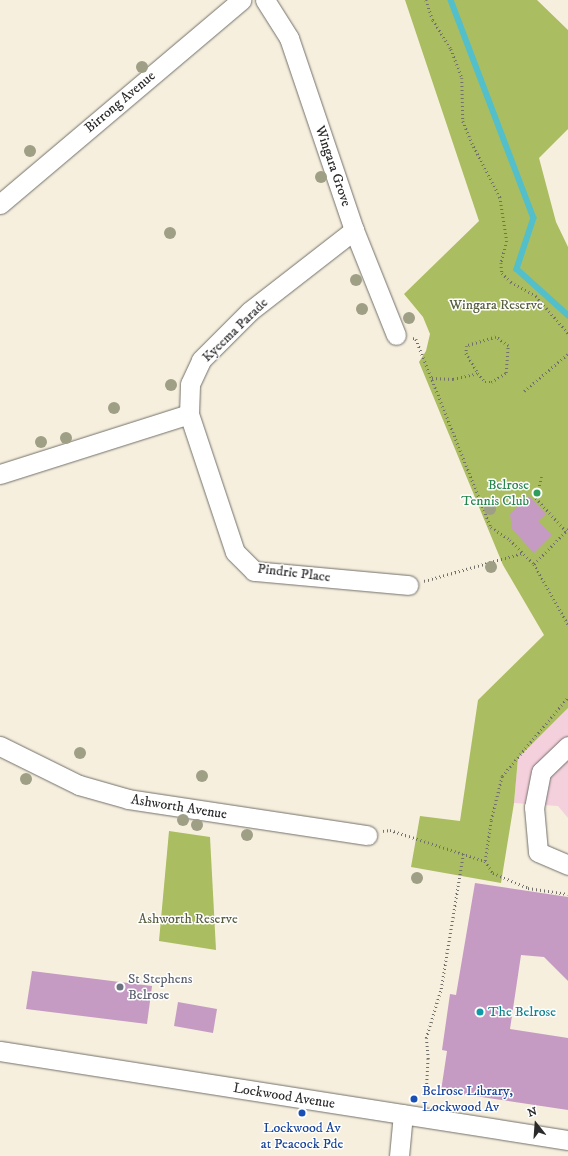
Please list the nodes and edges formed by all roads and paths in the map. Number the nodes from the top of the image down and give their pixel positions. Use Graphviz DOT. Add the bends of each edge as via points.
graph roads {
  1 [pos="241,0"];
  2 [pos="264,0"];
  3 [pos="426,0"];
  4 [pos="0,204"];
  5 [pos="354,230"];
  6 [pos="568,333"];
  7 [pos="396,335"];
  8 [pos="568,354"];
  9 [pos="478,373"];
  10 [pos="432,378"];
  11 [pos="524,391"];
  12 [pos="190,414"];
  13 [pos="1,470"];
  14 [pos="542,477"];
  15 [pos="567,530"];
  16 [pos="523,553"];
  17 [pos="534,564"];
  18 [pos="408,585"];
  19 [pos="568,624"];
  20 [pos="568,697"];
  21 [pos="0,746"];
  22 [pos="568,746"];
  23 [pos="367,835"];
  24 [pos="463,854"];
  25 [pos="485,861"];
  26 [pos="568,865"];
  27 [pos="568,894"];
  28 [pos="0,1050"];
  29 [pos="426,1092"];
  30 [pos="403,1114"];
  31 [pos="568,1140"];
  32 [pos="398,1156"];
  1 -- 4 [label="street, Birrong Avenue"];
  2 -- 5 [label="street, Wingara Grove" via="289,38"];
  3 -- 6 [label="path" via="433,20 451,49 462,78 463,121 500,197 508,241 501,263 502,273 511,282 536,296"];
  5 -- 7 [label="street, Wingara Grove"];
  5 -- 12 [label="street, Kyeema Parade" via="250,310 201,360 190,384"];
  7 -- 10 [label="path" via="416,339"];
  8 -- 11 [label="path"];
  9 -- 9 [label="path" via="485,382 491,382 506,373 508,346 496,337 467,346 466,353"];
  9 -- 10 [label="path" via="453,379"];
  10 -- 16 [label="path" via="491,528 510,540"];
  12 -- 13 [label="street"];
  12 -- 18 [label="street, Pindrie Place" via="235,552 254,571"];
  14 -- 15 [label="path" via="536,498"];
  15 -- 17 [label="path"];
  16 -- 17 [label="path"];
  16 -- 18 [label="path"];
  17 -- 19 [label="path"];
  20 -- 25 [label="path" via="502,776 491,820"];
  21 -- 23 [label="street, Ashworth Avenue" via="79,785 128,799"];
  22 -- 26 [label="street" via="541,772 534,807 538,852"];
  23 -- 24 [label="path" via="390,830"];
  24 -- 25 [label="path"];
  24 -- 29 [label="path" via="441,989 426,1038"];
  25 -- 27 [label="path" via="493,873 528,888"];
  28 -- 30 [label="street, Lockwood Avenue"];
  30 -- 31 [label="street, Lockwood Avenue"];
  30 -- 32 [label="street"];
}
